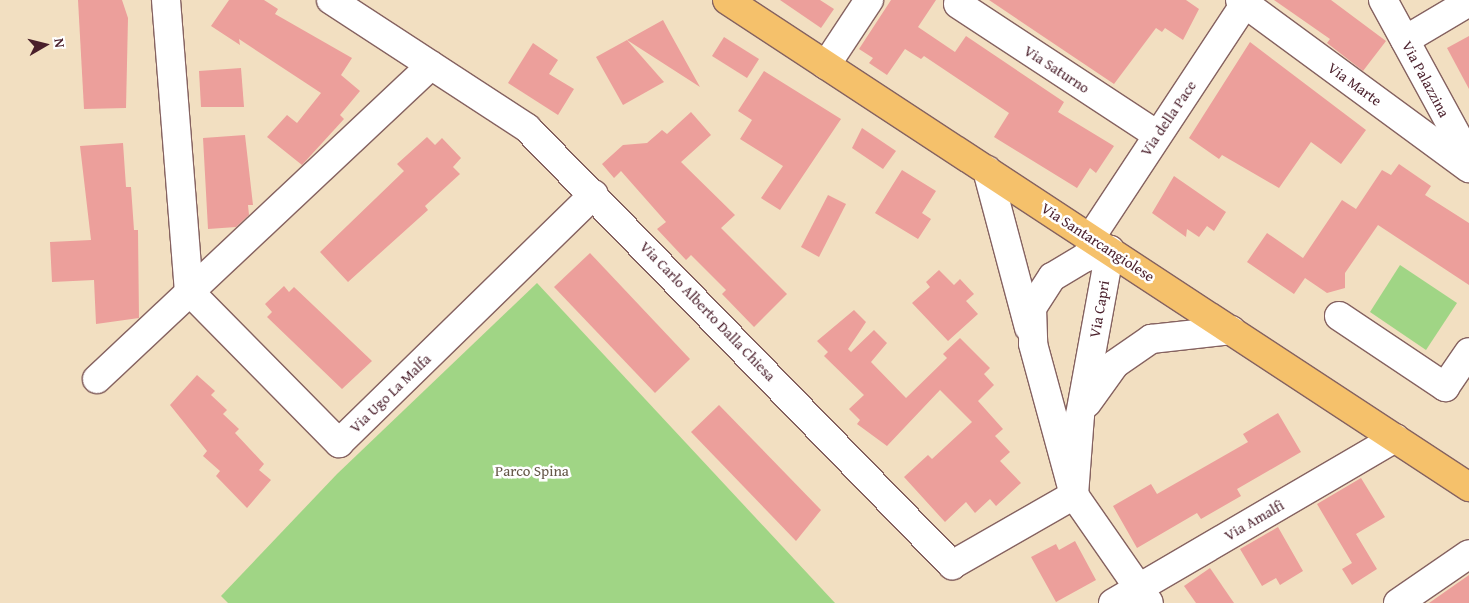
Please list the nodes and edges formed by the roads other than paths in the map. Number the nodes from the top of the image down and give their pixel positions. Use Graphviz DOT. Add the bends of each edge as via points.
graph roads {
  1 [pos="166,0"];
  2 [pos="331,0"];
  3 [pos="727,0"];
  4 [pos="869,0"];
  5 [pos="1383,0"];
  6 [pos="1244,1"];
  7 [pos="1469,2"];
  8 [pos="958,4"];
  9 [pos="1405,40"];
  10 [pos="431,65"];
  11 [pos="826,65"];
  12 [pos="1156,134"];
  13 [pos="1469,158"];
  14 [pos="1469,168"];
  15 [pos="987,170"];
  16 [pos="594,194"];
  17 [pos="1100,243"];
  18 [pos="189,291"];
  19 [pos="1339,316"];
  20 [pos="1232,330"];
  21 [pos="1033,344"];
  22 [pos="1469,352"];
  23 [pos="96,379"];
  24 [pos="1080,415"];
  25 [pos="1395,438"];
  26 [pos="1469,487"];
  27 [pos="1079,501"];
  28 [pos="1469,554"];
  29 [pos="1143,595"];
  30 [pos="1113,603"];
  31 [pos="1398,603"];
  1 -- 18 [label="street"];
  2 -- 10 [label="street, Via Carlo Alberto Dalla Chiesa"];
  3 -- 11 [label="main road, Via Santarcangiolese"];
  4 -- 11 [label="street"];
  5 -- 9 [label="street, Via Palazzina"];
  6 -- 12 [label="street, Via della Pace"];
  6 -- 14 [label="street, Via Marte"];
  7 -- 9 [label="street"];
  8 -- 12 [label="street, Via Saturno"];
  9 -- 13 [label="street, Via Palazzina"];
  10 -- 16 [label="street, Via Carlo Alberto Dalla Chiesa" via="527,128"];
  10 -- 18 [label="street"];
  11 -- 15 [label="main road, Via Santarcangiolese"];
  12 -- 17 [label="street, Via della Pace"];
  15 -- 17 [label="main road, Via Santarcangiolese"];
  15 -- 21 [label="street"];
  16 -- 18 [label="street, Via Ugo La Malfa" via="339,443"];
  16 -- 27 [label="street, Via Carlo Alberto Dalla Chiesa" via="952,565"];
  17 -- 20 [label="main road, Via Santarcangiolese"];
  17 -- 21 [label="street" via="1084,258 1052,277 1032,308"];
  17 -- 24 [label="street, Via Capri"];
  18 -- 23 [label="street"];
  19 -- 22 [label="street" via="1445,387"];
  20 -- 24 [label="street, Via Capri" via="1176,334 1136,348 1097,383"];
  20 -- 25 [label="main road, Via Santarcangiolese"];
  21 -- 27 [label="street"];
  24 -- 27 [label="street, Via Capri"];
  25 -- 26 [label="main road, Via Santarcangiolese"];
  25 -- 29 [label="street, Via Amalfi"];
  27 -- 29 [label="street"];
  28 -- 31 [label="street"];
  29 -- 30 [label="street, Via Amalfi"];
}
